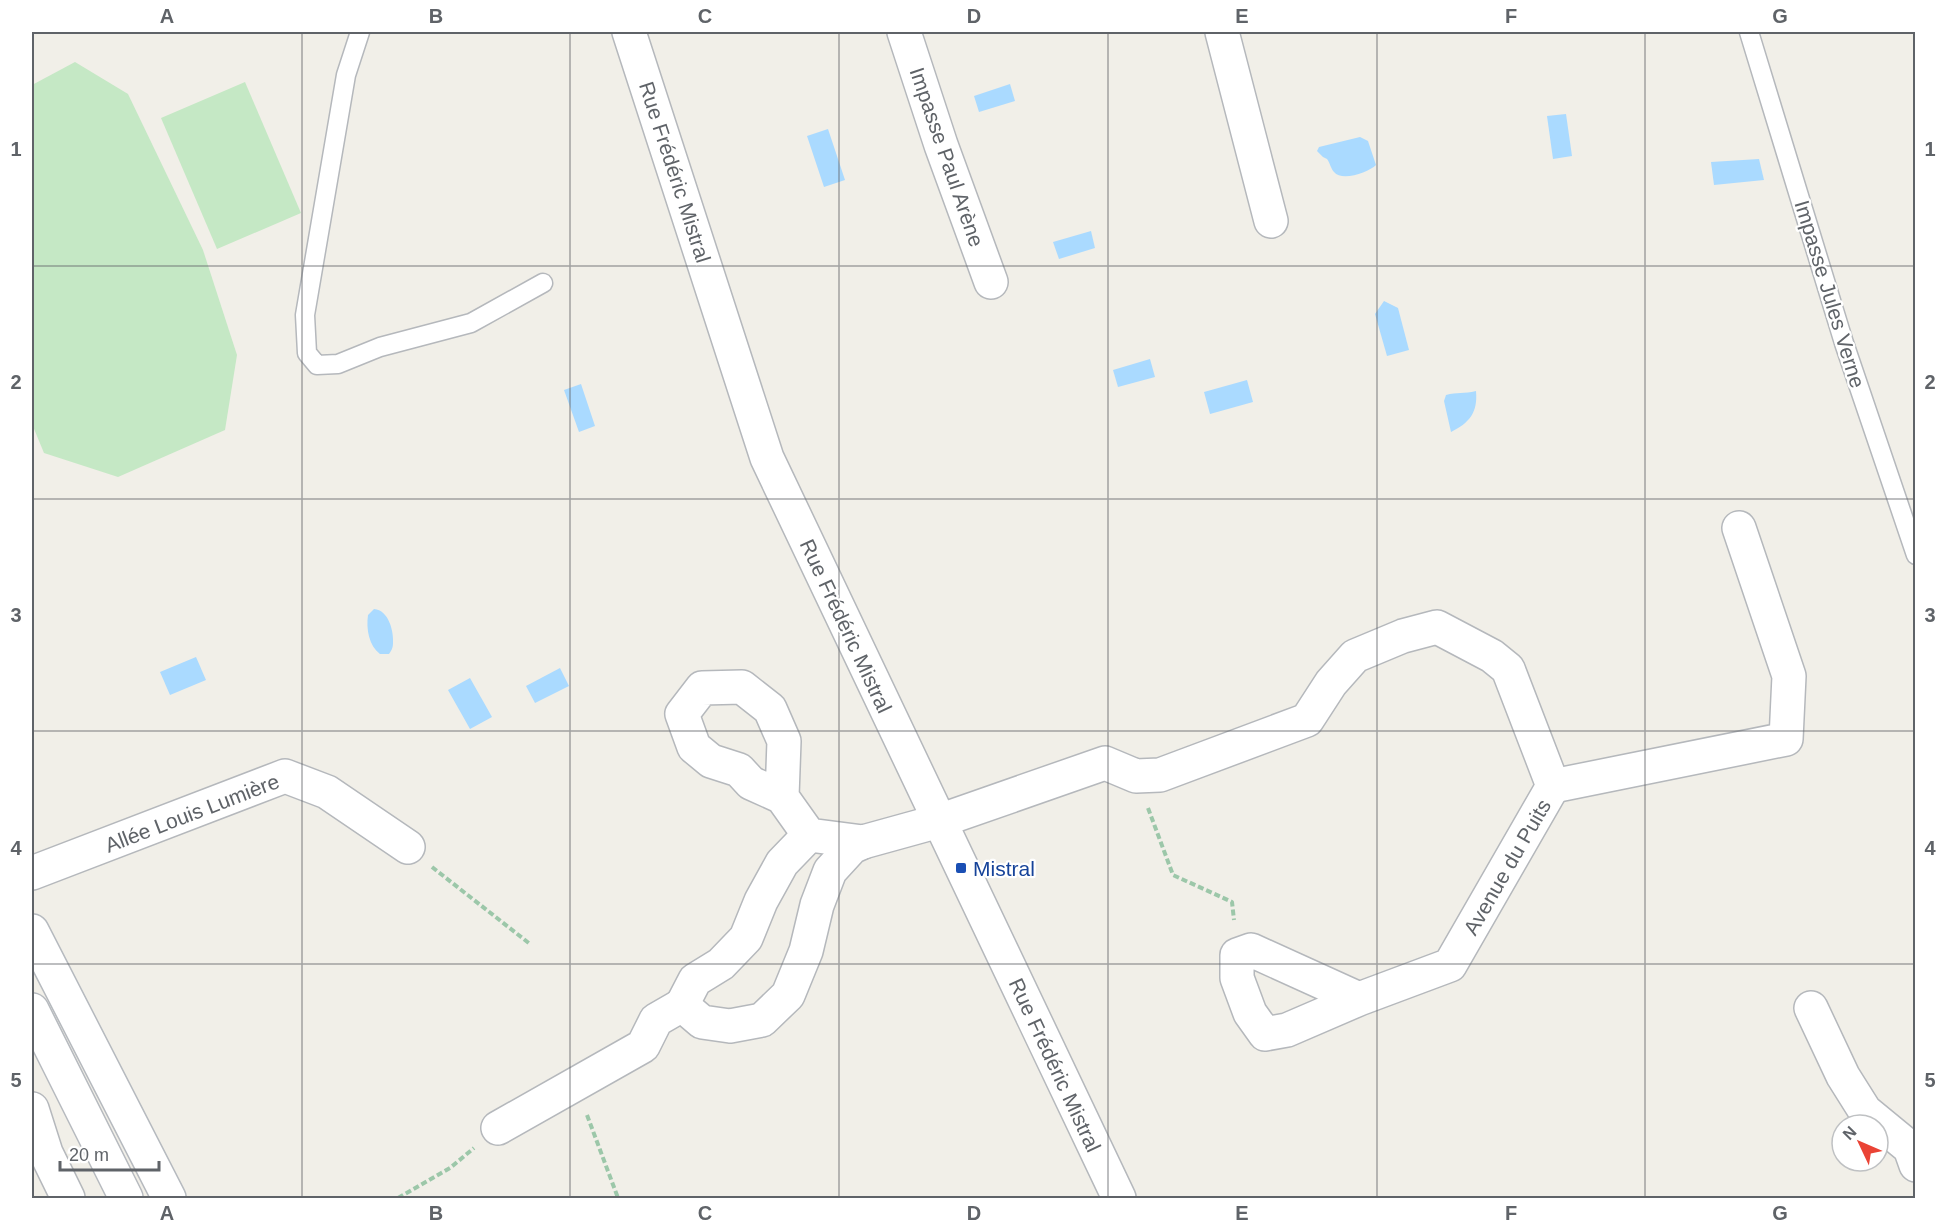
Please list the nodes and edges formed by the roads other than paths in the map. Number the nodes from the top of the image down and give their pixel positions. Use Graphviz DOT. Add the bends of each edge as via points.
graph roads {
  1 [pos="360,32"];
  2 [pos="629,32"];
  3 [pos="904,32"];
  4 [pos="1222,32"];
  5 [pos="1749,32"];
  6 [pos="1271,221"];
  7 [pos="991,282"];
  8 [pos="543,284"];
  9 [pos="1739,528"];
  10 [pos="1916,555"];
  11 [pos="1553,786"];
  12 [pos="782,797"];
  13 [pos="939,821"];
  14 [pos="809,835"];
  15 [pos="863,842"];
  16 [pos="408,848"];
  17 [pos="32,873"];
  18 [pos="32,931"];
  19 [pos="1359,999"];
  20 [pos="682,1005"];
  21 [pos="1812,1008"];
  22 [pos="32,1010"];
  23 [pos="32,1109"];
  24 [pos="498,1128"];
  25 [pos="1914,1153"];
  26 [pos="68,1198"];
  27 [pos="126,1198"];
  28 [pos="169,1198"];
  29 [pos="1119,1198"];
  1 -- 8 [label="lane" via="346,75 305,315 307,353 318,365 338,364 380,347 471,323"];
  2 -- 13 [label="street, Rue Frédéric Mistral" via="767,459"];
  3 -- 7 [label="street, Impasse Paul Arène"];
  4 -- 6 [label="street"];
  5 -- 10 [label="lane, Impasse Jules Verne" via="1844,343"];
  9 -- 11 [label="street" via="1789,676 1786,739"];
  11 -- 13 [label="street, Avenue du Puits" via="1508,669 1437,627 1402,636 1355,656 1307,720 1160,775 1136,776 1105,763"];
  11 -- 19 [label="street, Avenue du Puits" via="1450,965"];
  12 -- 14 [label="street"];
  13 -- 15 [label="street, Avenue du Puits"];
  13 -- 29 [label="street, Rue Frédéric Mistral"];
  14 -- 15 [label="street"];
  14 -- 20 [label="street" via="782,863 746,938 721,964 695,980"];
  15 -- 20 [label="street" via="852,847 830,871 788,995 762,1020 730,1026 702,1022"];
  16 -- 17 [label="street, Allée Louis Lumière" via="327,792 285,776"];
  18 -- 28 [label="street"];
  19 -- 19 [label="street, Avenue du Puits" via="1251,950 1237,955 1237,978 1250,1013 1264,1034 1287,1030"];
  20 -- 24 [label="street" via="656,1020 643,1046"];
  21 -- 25 [label="street" via="1843,1076 1865,1111"];
  22 -- 27 [label="street"];
  23 -- 26 [label="street" via="46,1153"];
}
